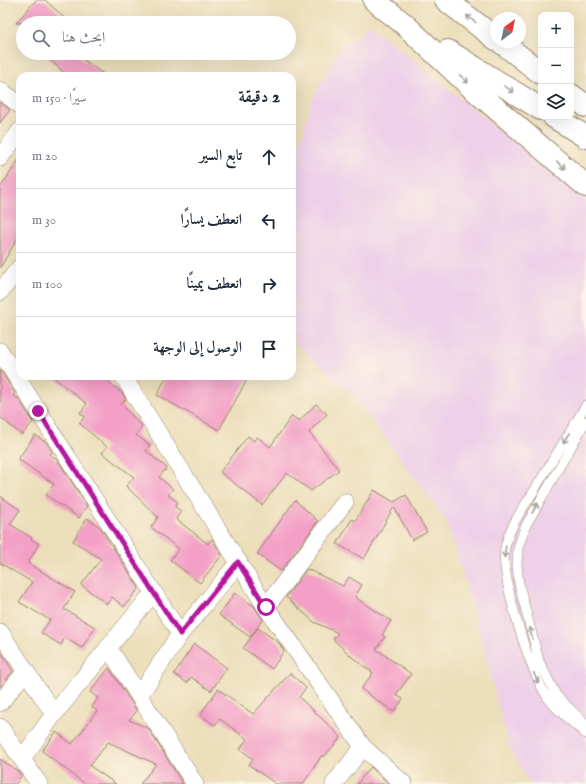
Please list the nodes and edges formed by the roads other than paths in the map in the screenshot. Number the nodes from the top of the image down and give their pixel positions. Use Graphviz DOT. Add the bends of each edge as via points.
graph roads {
  1 [pos="374,0"];
  2 [pos="446,0"];
  3 [pos="404,24"];
  4 [pos="490,33"];
  5 [pos="508,48"];
  6 [pos="538,71"];
  7 [pos="0,90"];
  8 [pos="574,97"];
  9 [pos="16,102"];
  10 [pos="586,106"];
  11 [pos="538,107"];
  12 [pos="559,120"];
  13 [pos="16,136"];
  14 [pos="586,137"];
  15 [pos="0,158"];
  16 [pos="586,186"];
  17 [pos="16,272"];
  18 [pos="0,292"];
  19 [pos="0,351"];
  20 [pos="16,376"];
  21 [pos="18,380"];
  22 [pos="125,380"];
  23 [pos="586,405"];
  24 [pos="586,421"];
  25 [pos="346,502"];
  26 [pos="238,562"];
  27 [pos="153,593"];
  28 [pos="266,607"];
  29 [pos="0,632"];
  30 [pos="180,634"];
  31 [pos="108,647"];
  32 [pos="26,671"];
  33 [pos="139,696"];
  34 [pos="0,702"];
  35 [pos="54,714"];
  36 [pos="0,727"];
  37 [pos="585,729"];
  38 [pos="363,747"];
  39 [pos="22,759"];
  40 [pos="39,784"];
  41 [pos="195,784"];
  42 [pos="334,784"];
  43 [pos="404,784"];
  1 -- 3 [label="highway"];
  4 -- 2 [label="highway, one-way"];
  3 -- 11 [label="highway, one-way"];
  3 -- 16 [label="highway, one-way"];
  5 -- 6 [label="highway"];
  7 -- 9 [label="street"];
  8 -- 10 [label="highway"];
  12 -- 14 [label="highway"];
  13 -- 15 [label="street"];
  17 -- 18 [label="street"];
  19 -- 20 [label="street"];
  21 -- 27 [label="street"];
  22 -- 26 [label="street"];
  23 -- 37 [label="lane, one-way" via="522,510 506,547 504,561 523,641 539,684 549,700"];
  37 -- 24 [label="lane, one-way" via="556,695 539,662 519,584 517,565 518,548 525,527"];
  25 -- 28 [label="street"];
  26 -- 28 [label="street"];
  26 -- 30 [label="street"];
  27 -- 30 [label="street"];
  27 -- 31 [label="street"];
  28 -- 38 [label="street"];
  29 -- 32 [label="street"];
  30 -- 33 [label="street"];
  31 -- 33 [label="street"];
  31 -- 35 [label="street"];
  32 -- 34 [label="street"];
  32 -- 35 [label="street"];
  33 -- 41 [label="street"];
  35 -- 39 [label="street"];
  36 -- 39 [label="street"];
  38 -- 42 [label="street"];
  38 -- 43 [label="street"];
  39 -- 40 [label="street"];
}
